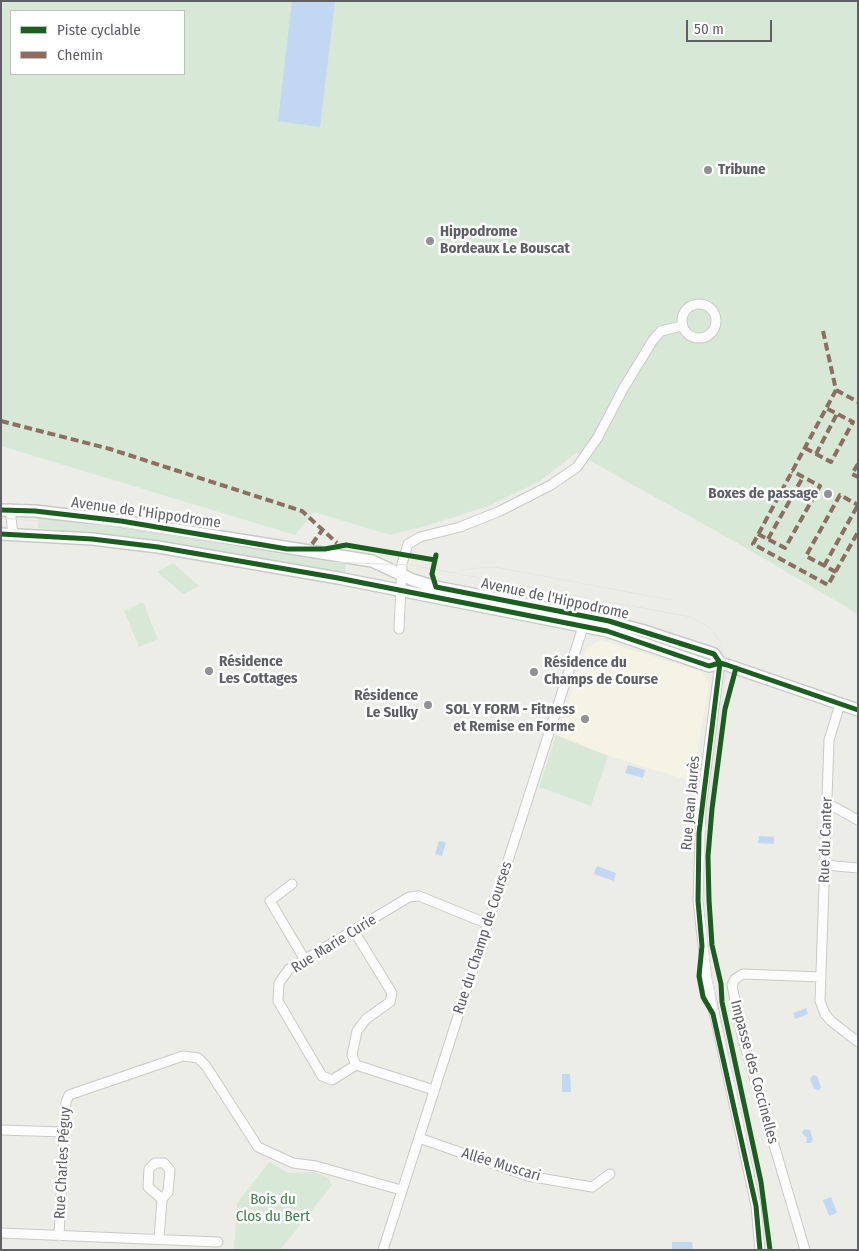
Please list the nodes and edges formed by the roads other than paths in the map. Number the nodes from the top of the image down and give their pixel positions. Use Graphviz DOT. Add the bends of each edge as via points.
graph roads {
  1 [pos="682,326"];
  2 [pos="6,510"];
  3 [pos="7,534"];
  4 [pos="401,574"];
  5 [pos="400,591"];
  6 [pos="573,613"];
  7 [pos="583,626"];
  8 [pos="626,626"];
  9 [pos="399,629"];
  10 [pos="720,663"];
  11 [pos="840,704"];
  12 [pos="858,710"];
  13 [pos="827,803"];
  14 [pos="858,820"];
  15 [pos="825,865"];
  16 [pos="858,868"];
  17 [pos="292,884"];
  18 [pos="488,924"];
  19 [pos="354,931"];
  20 [pos="305,960"];
  21 [pos="821,977"];
  22 [pos="858,1042"];
  23 [pos="356,1065"];
  24 [pos="434,1090"];
  25 [pos="1,1130"];
  26 [pos="64,1132"];
  27 [pos="419,1138"];
  28 [pos="610,1174"];
  29 [pos="401,1190"];
  30 [pos="162,1199"];
  31 [pos="1,1234"];
  32 [pos="59,1236"];
  33 [pos="159,1239"];
  34 [pos="218,1242"];
  35 [pos="383,1250"];
  36 [pos="760,1250"];
  37 [pos="805,1250"];
  1 -- 4 [label="street" via="661,331 653,340 598,437 577,467 528,498 471,523 410,542 404,554"];
  2 -- 3 [label="street"];
  2 -- 4 [label="street, Avenue de l'Hippodrome" via="130,522 357,559 380,564"];
  3 -- 5 [label="street, Avenue de l'Hippodrome" via="158,547"];
  4 -- 5 [label="street"];
  4 -- 6 [label="street, Avenue de l'Hippodrome" via="449,590"];
  5 -- 7 [label="street, Avenue de l'Hippodrome"];
  5 -- 9 [label="street"];
  6 -- 7 [label="street"];
  6 -- 8 [label="street, Avenue de l'Hippodrome"];
  7 -- 8 [label="street" via="588,622"];
  7 -- 10 [label="street, Avenue de l'Hippodrome" via="709,666"];
  7 -- 18 [label="street, Rue du Champ de Courses"];
  8 -- 10 [label="street, Avenue de l'Hippodrome" via="714,654"];
  10 -- 11 [label="street, Avenue de l'Hippodrome"];
  10 -- 36 [label="street, Rue Jean Jaurès" via="701,808 698,902 707,979 755,1198"];
  11 -- 12 [label="street, Avenue de l'Hippodrome"];
  11 -- 13 [label="street, Rue du Canter" via="829,740"];
  13 -- 14 [label="street"];
  13 -- 15 [label="street, Rue du Canter"];
  15 -- 16 [label="street"];
  15 -- 21 [label="street, Rue du Canter"];
  17 -- 20 [label="street" via="270,900"];
  18 -- 19 [label="street, Rue Marie Curie" via="419,896 409,897"];
  18 -- 24 [label="street, Rue du Champ de Courses"];
  19 -- 20 [label="street, Rue Marie Curie"];
  19 -- 23 [label="street" via="392,993 390,1002 366,1019 357,1031 352,1055"];
  20 -- 23 [label="street, Rue Marie Curie" via="289,969 280,984 278,1001 322,1076 332,1080"];
  21 -- 22 [label="street, Rue du Canter" via="820,1001 824,1014"];
  21 -- 37 [label="street, Impasse des Coccinelles" via="743,974 732,985 742,1036"];
  23 -- 24 [label="street"];
  24 -- 27 [label="street, Rue du Champ de Courses"];
  25 -- 26 [label="street"];
  26 -- 29 [label="street, Rue Charles Péguy" via="69,1095 183,1056 198,1058 258,1147 293,1163 316,1166"];
  26 -- 32 [label="street, Rue Charles Péguy"];
  27 -- 28 [label="street, Allée Muscari" via="528,1176 592,1187"];
  27 -- 29 [label="street, Rue du Champ de Courses"];
  29 -- 35 [label="street, Rue du Champ de Courses"];
  30 -- 33 [label="street"];
  31 -- 32 [label="street"];
  32 -- 33 [label="street"];
  33 -- 34 [label="street"];
}
